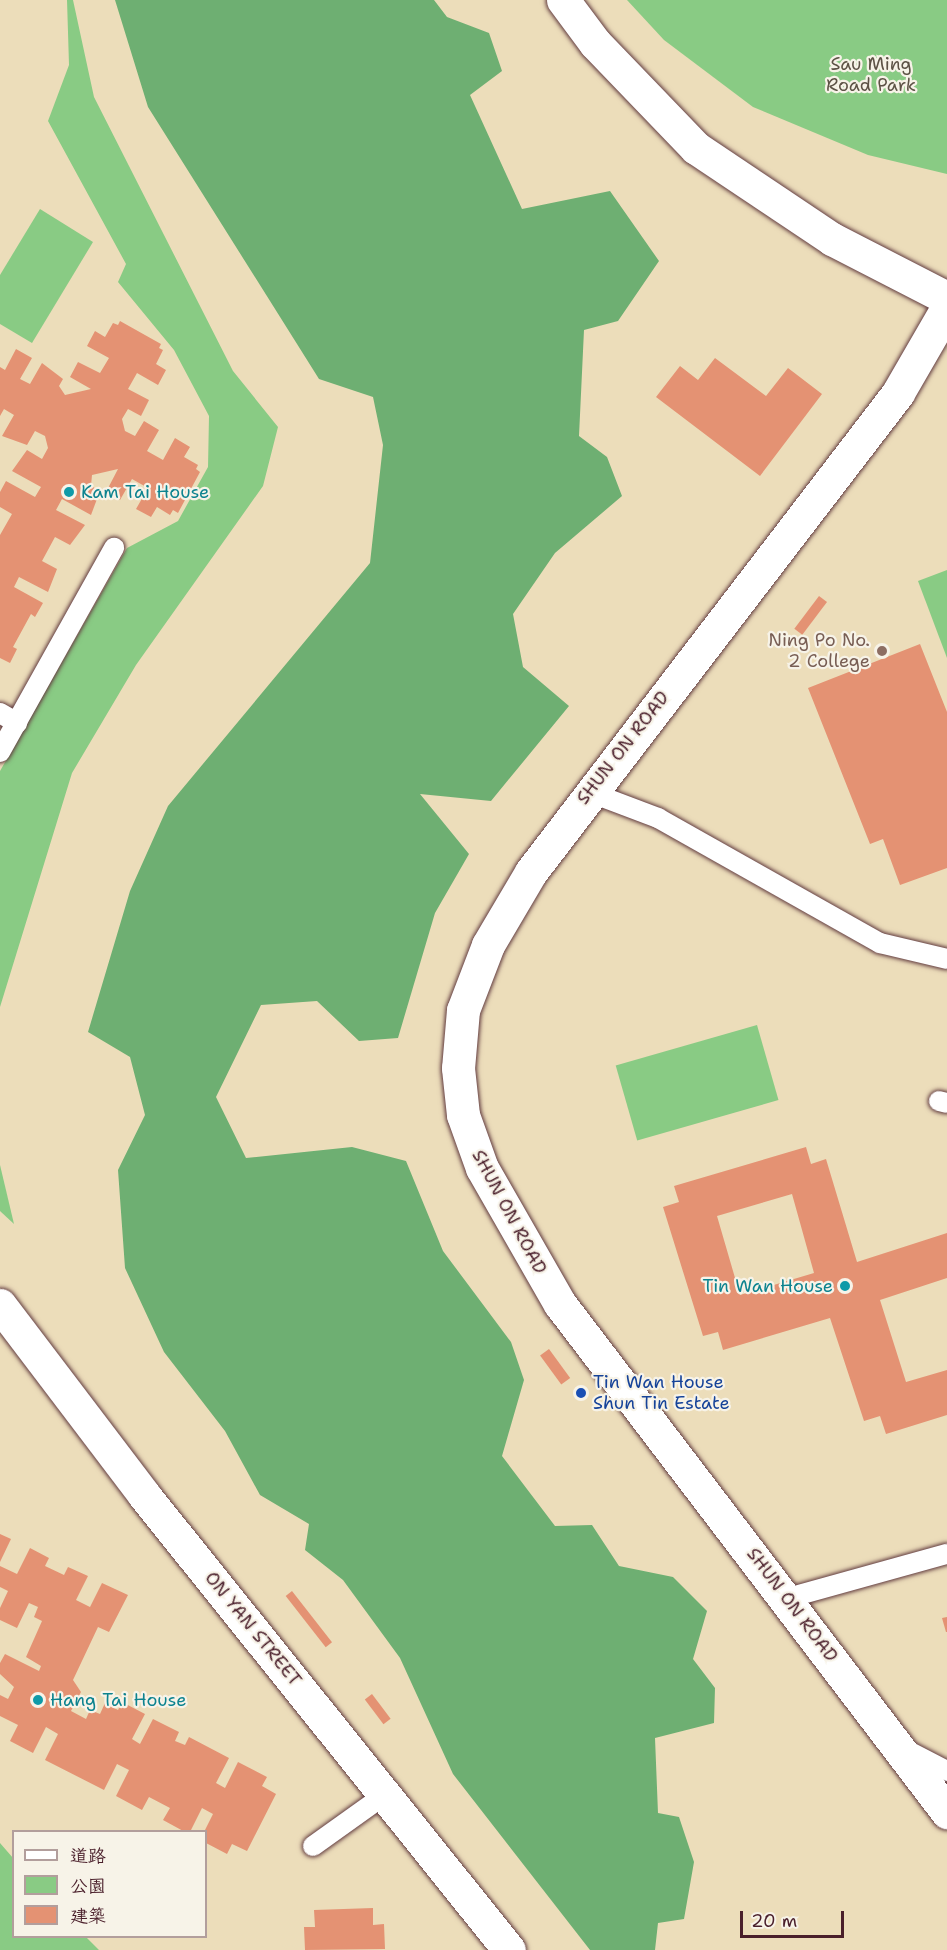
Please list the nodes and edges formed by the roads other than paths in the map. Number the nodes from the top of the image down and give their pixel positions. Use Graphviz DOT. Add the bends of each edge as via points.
graph roads {
  1 [pos="563,0"];
  2 [pos="947,298"];
  3 [pos="947,308"];
  4 [pos="114,548"];
  5 [pos="8,718"];
  6 [pos="0,752"];
  7 [pos="589,792"];
  8 [pos="947,959"];
  9 [pos="0,1305"];
  10 [pos="947,1554"];
  11 [pos="788,1598"];
  12 [pos="894,1743"];
  13 [pos="947,1771"];
  14 [pos="386,1794"];
  15 [pos="947,1812"];
  16 [pos="313,1846"];
  17 [pos="509,1950"];
  1 -- 2 [label="street" via="595,43 696,148 832,239"];
  3 -- 7 [label="street, SHUN ON ROAD" via="898,393"];
  4 -- 5 [label="lane"];
  5 -- 6 [label="lane"];
  7 -- 8 [label="lane" via="658,818 880,943"];
  7 -- 11 [label="street, SHUN ON ROAD" via="531,872 488,945 463,1010 458,1068 463,1115 482,1168 507,1215 578,1331"];
  9 -- 14 [label="street, ON YAN STREET" via="144,1496"];
  10 -- 11 [label="lane"];
  11 -- 12 [label="street, SHUN ON ROAD"];
  12 -- 13 [label="lane"];
  12 -- 15 [label="street, SHUN ON ROAD"];
  14 -- 16 [label="lane"];
  14 -- 17 [label="street, ON YAN STREET"];
}
